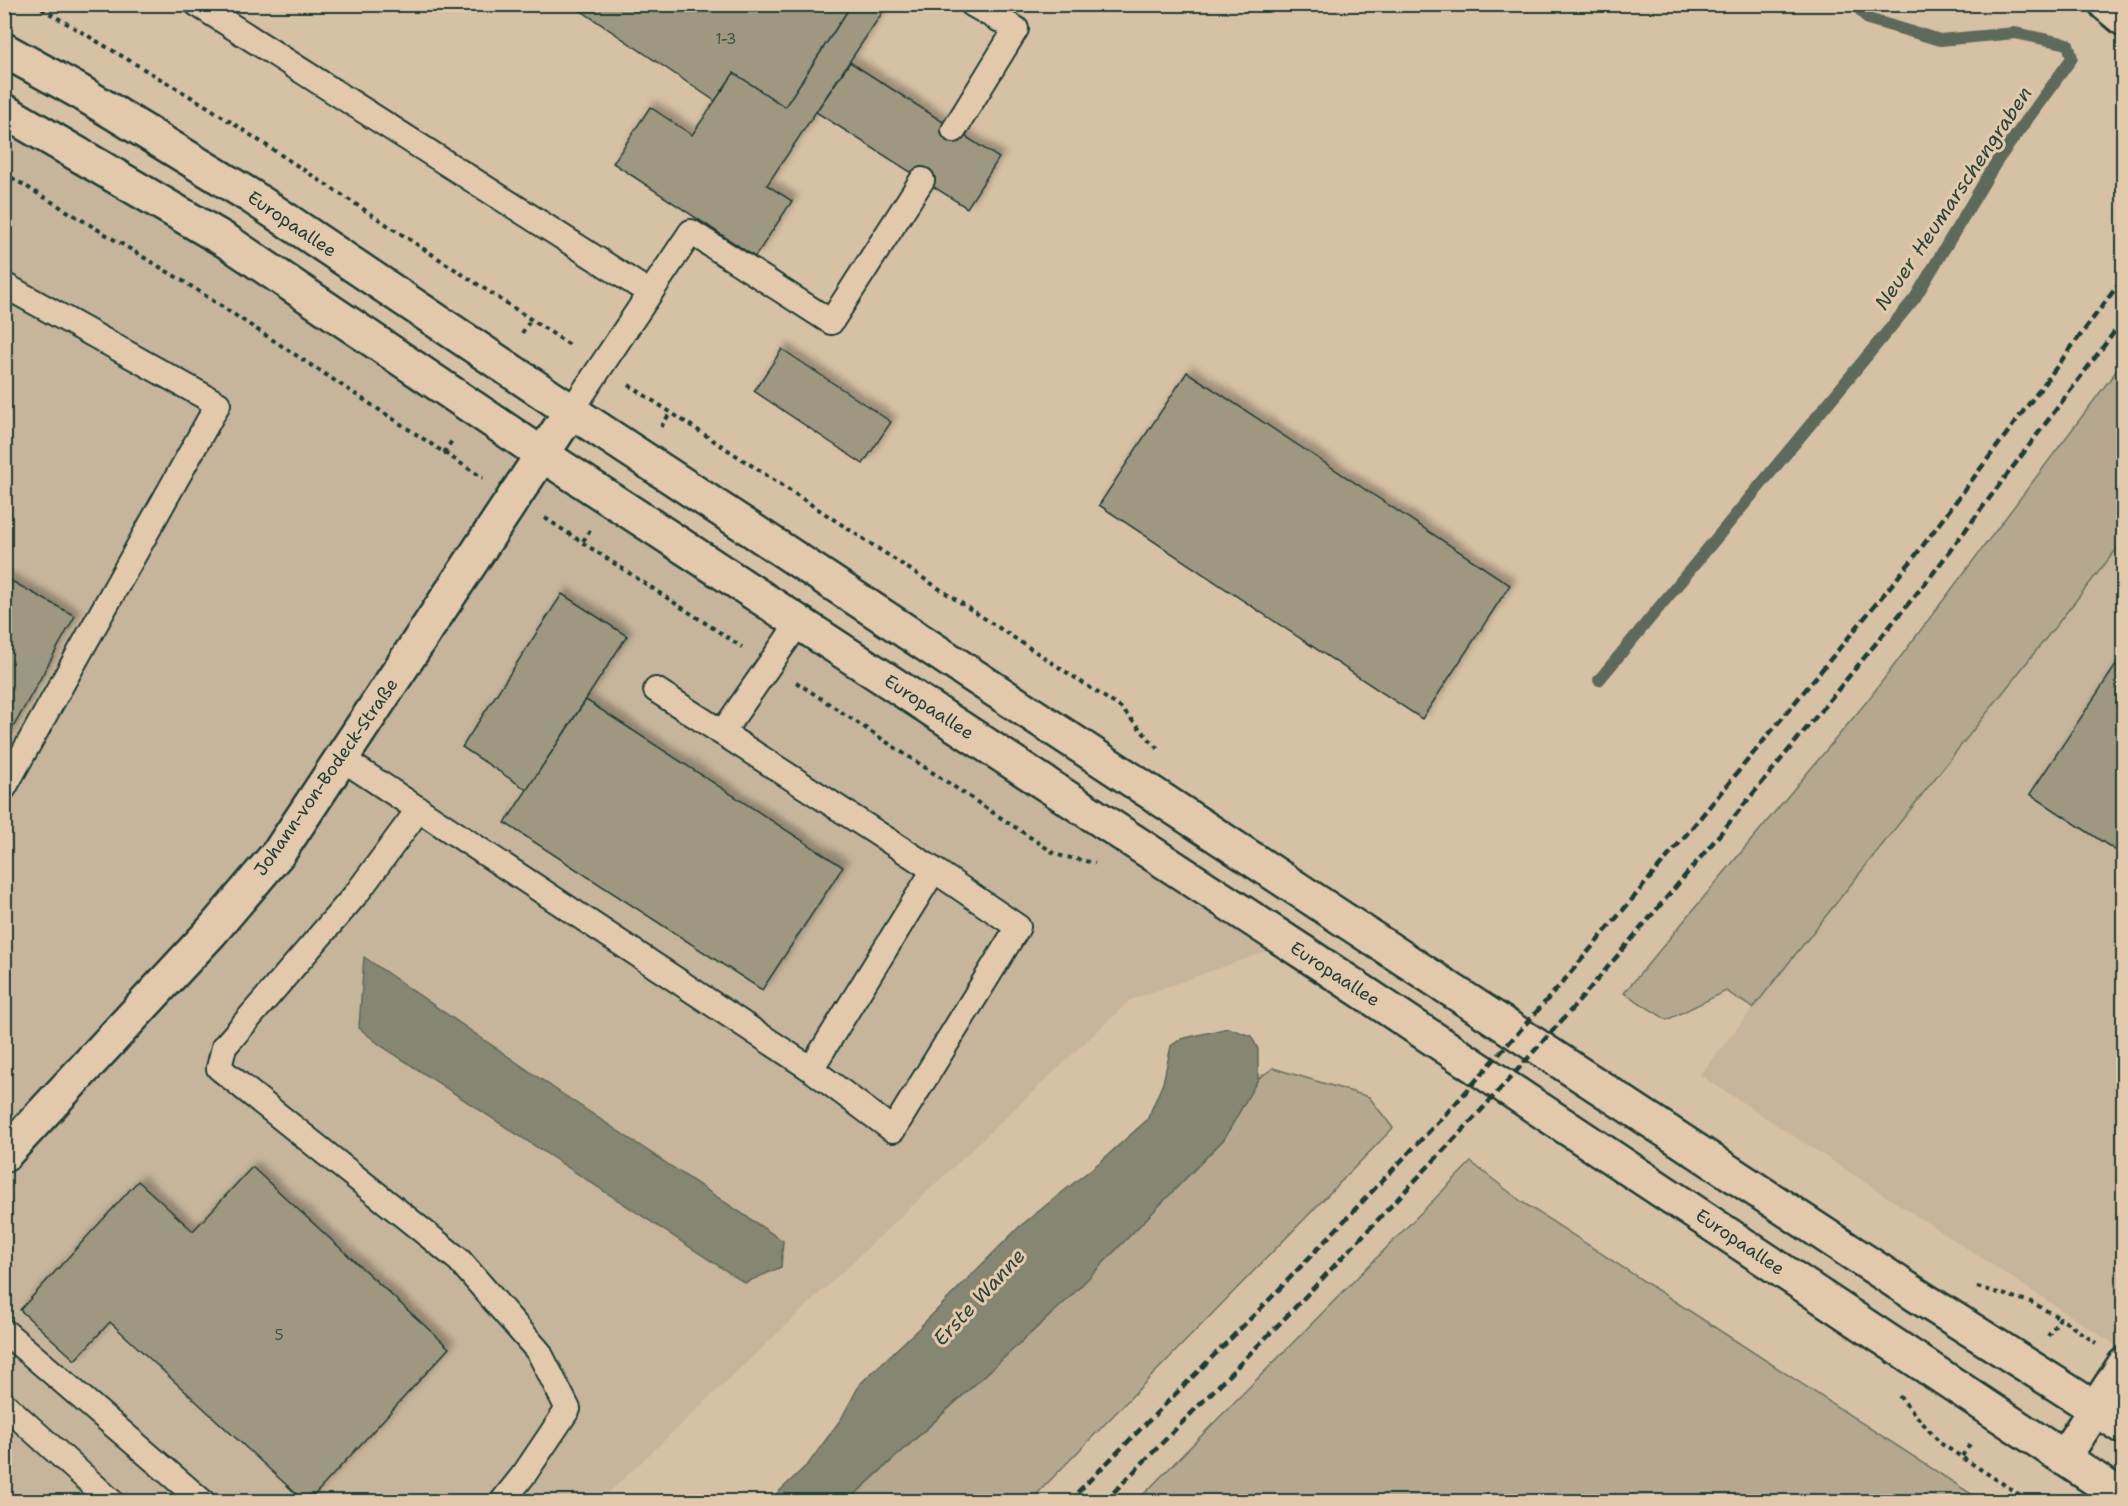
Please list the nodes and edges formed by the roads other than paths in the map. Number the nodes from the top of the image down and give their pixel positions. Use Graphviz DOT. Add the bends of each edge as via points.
graph roads {
  1 [pos="197,4"];
  2 [pos="972,4"];
  3 [pos="2106,4"];
  4 [pos="2124,19"];
  5 [pos="4,50"];
  6 [pos="4,111"];
  7 [pos="954,130"];
  8 [pos="922,180"];
  9 [pos="4,285"];
  10 [pos="650,293"];
  11 [pos="571,411"];
  12 [pos="543,455"];
  13 [pos="799,622"];
  14 [pos="656,690"];
  15 [pos="722,733"];
  16 [pos="341,758"];
  17 [pos="4,788"];
  18 [pos="420,809"];
  19 [pos="934,870"];
  20 [pos="811,1069"];
  21 [pos="4,1155"];
  22 [pos="4,1331"];
  23 [pos="2124,1365"];
  24 [pos="4,1404"];
  25 [pos="2095,1408"];
  26 [pos="2124,1427"];
  27 [pos="2064,1457"];
  28 [pos="2124,1498"];
  29 [pos="112,1502"];
  30 [pos="203,1502"];
  31 [pos="502,1502"];
  1 -- 10 [label="lane"];
  2 -- 7 [label="lane" via="1016,29"];
  3 -- 4 [label="street"];
  5 -- 11 [label="street, Europaallee" via="252,197"];
  6 -- 12 [label="street, Europaallee" via="228,242"];
  8 -- 10 [label="lane" via="831,322 691,232"];
  9 -- 17 [label="lane" via="218,404"];
  10 -- 11 [label="lane"];
  11 -- 12 [label="street"];
  11 -- 25 [label="street, Europaallee" via="1918,1296"];
  12 -- 13 [label="street, Europaallee"];
  12 -- 16 [label="street, Johann-von-Bodeck-Straße"];
  13 -- 15 [label="lane"];
  13 -- 27 [label="street, Europaallee"];
  14 -- 15 [label="lane"];
  15 -- 19 [label="lane"];
  16 -- 18 [label="lane"];
  16 -- 21 [label="street, Johann-von-Bodeck-Straße" via="280,851 212,931"];
  18 -- 20 [label="lane"];
  18 -- 31 [label="lane" via="357,893 224,1047 219,1068 459,1260 539,1352 568,1409"];
  19 -- 20 [label="lane"];
  19 -- 20 [label="lane" via="1018,927 893,1130"];
  22 -- 30 [label="lane"];
  23 -- 25 [label="street"];
  24 -- 29 [label="lane"];
  25 -- 26 [label="street, Europaallee"];
  25 -- 27 [label="street"];
  27 -- 28 [label="street, Europaallee"];
}
